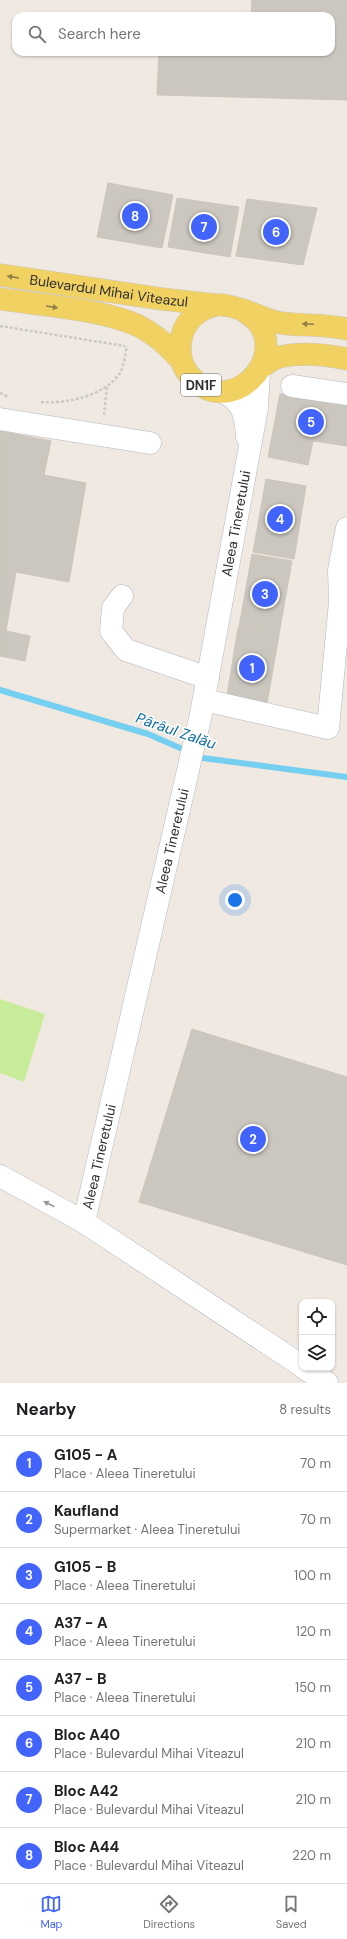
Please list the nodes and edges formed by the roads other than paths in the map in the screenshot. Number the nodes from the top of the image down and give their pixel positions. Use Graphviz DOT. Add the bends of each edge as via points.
graph roads {
  1 [pos="0,275"];
  2 [pos="0,299"];
  3 [pos="218,305"];
  4 [pos="244,311"];
  5 [pos="347,329"];
  6 [pos="180,359"];
  7 [pos="347,359"];
  8 [pos="260,369"];
  9 [pos="292,386"];
  10 [pos="223,392"];
  11 [pos="347,394"];
  12 [pos="0,418"];
  13 [pos="150,443"];
  14 [pos="247,458"];
  15 [pos="347,528"];
  16 [pos="122,596"];
  17 [pos="343,603"];
  18 [pos="208,678"];
  19 [pos="202,707"];
  20 [pos="0,1176"];
  21 [pos="84,1222"];
  22 [pos="299,1364"];
  23 [pos="309,1371"];
  24 [pos="327,1383"];
  3 -- 1 [label="main road, Bulevardul Mihai Viteazul, one-way"];
  2 -- 6 [label="main road, Bulevardul Mihai Viteazul / DN1F, one-way" via="104,315 139,326 161,340"];
  3 -- 4 [label="main road"];
  3 -- 6 [label="main road, DN1F" via="204,309 191,318 183,330 179,344"];
  5 -- 4 [label="main road, one-way" via="330,325 280,323"];
  4 -- 8 [label="main road" via="256,321 264,336 265,352"];
  6 -- 10 [label="main road, DN1F" via="186,372 196,382 209,389"];
  7 -- 8 [label="main road, DN1F" via="298,355 279,357"];
  8 -- 10 [label="main road, DN1F" via="250,382 237,389"];
  8 -- 14 [label="street, Aleea Tineretului" via="257,408"];
  9 -- 11 [label="street"];
  10 -- 14 [label="street, Aleea Tineretului" via="235,398 244,413"];
  12 -- 13 [label="street"];
  14 -- 18 [label="street, Aleea Tineretului"];
  15 -- 17 [label="street" via="339,570"];
  16 -- 18 [label="street" via="113,608 111,632 126,650"];
  17 -- 19 [label="street" via="328,728"];
  18 -- 19 [label="street, Aleea Tineretului"];
  19 -- 21 [label="street, Aleea Tineretului"];
  21 -- 20 [label="street, one-way"];
  21 -- 22 [label="street"];
  23 -- 24 [label="street"];
}
